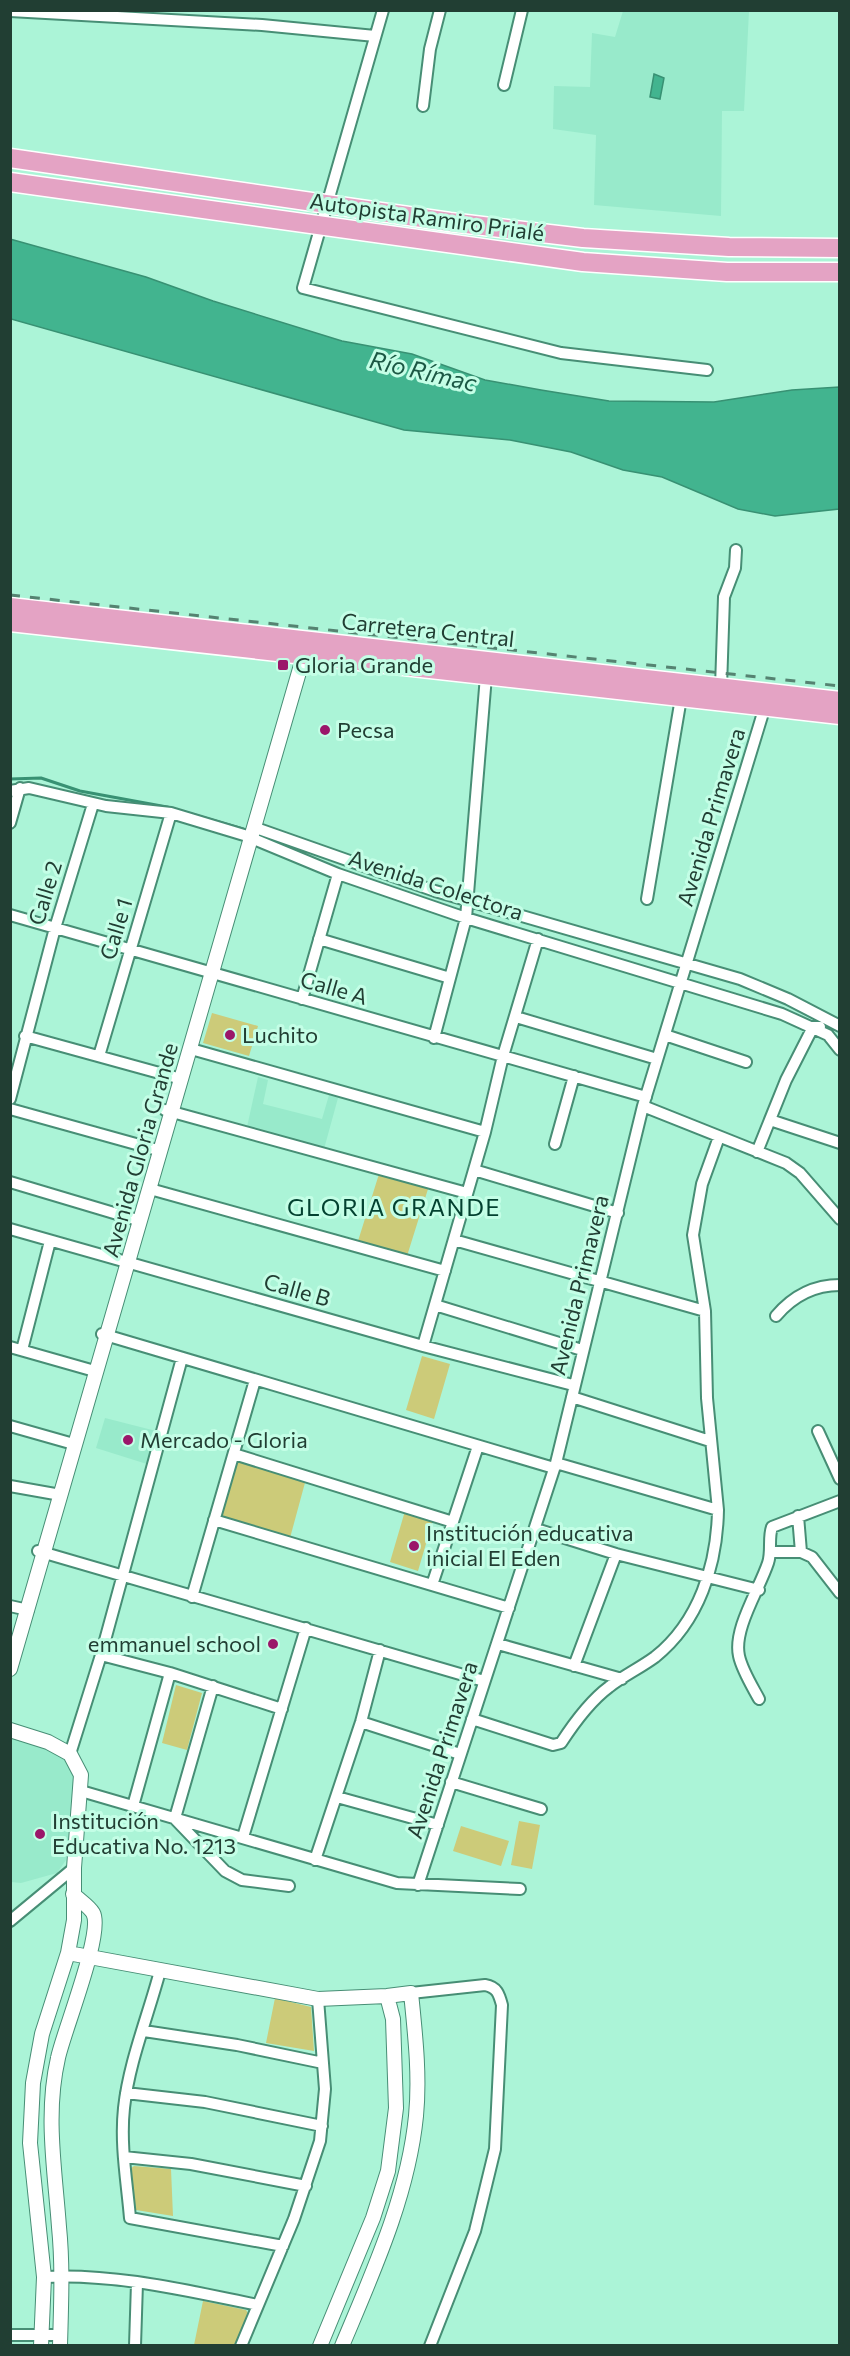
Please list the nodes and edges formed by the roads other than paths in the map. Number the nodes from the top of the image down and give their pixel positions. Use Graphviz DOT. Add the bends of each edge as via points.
graph roads {
  1 [pos="10,10"];
  2 [pos="383,10"];
  3 [pos="440,10"];
  4 [pos="522,10"];
  5 [pos="139,15"];
  6 [pos="375,36"];
  7 [pos="504,85"];
  8 [pos="423,106"];
  9 [pos="10,158"];
  10 [pos="10,182"];
  11 [pos="329,203"];
  12 [pos="321,226"];
  13 [pos="840,248"];
  14 [pos="840,272"];
  15 [pos="707,370"];
  16 [pos="736,550"];
  17 [pos="10,607"];
  18 [pos="10,622"];
  19 [pos="302,648"];
  20 [pos="486,676"];
  21 [pos="721,687"];
  22 [pos="681,698"];
  23 [pos="767,700"];
  24 [pos="840,700"];
  25 [pos="840,715"];
  26 [pos="15,790"];
  27 [pos="93,804"];
  28 [pos="171,813"];
  29 [pos="10,824"];
  30 [pos="251,834"];
  31 [pos="338,874"];
  32 [pos="468,899"];
  33 [pos="647,899"];
  34 [pos="10,915"];
  35 [pos="466,918"];
  36 [pos="55,928"];
  37 [pos="320,939"];
  38 [pos="538,939"];
  39 [pos="130,950"];
  40 [pos="686,964"];
  41 [pos="210,972"];
  42 [pos="450,978"];
  43 [pos="681,981"];
  44 [pos="302,999"];
  45 [pos="516,1017"];
  46 [pos="840,1026"];
  47 [pos="813,1027"];
  48 [pos="664,1035"];
  49 [pos="25,1036"];
  50 [pos="434,1038"];
  51 [pos="191,1049"];
  52 [pos="840,1050"];
  53 [pos="99,1056"];
  54 [pos="503,1056"];
  55 [pos="657,1059"];
  56 [pos="746,1062"];
  57 [pos="574,1076"];
  58 [pos="174,1077"];
  59 [pos="10,1099"];
  60 [pos="645,1101"];
  61 [pos="10,1109"];
  62 [pos="168,1111"];
  63 [pos="770,1120"];
  64 [pos="485,1132"];
  65 [pos="719,1137"];
  66 [pos="840,1143"];
  67 [pos="555,1144"];
  68 [pos="154,1149"];
  69 [pos="758,1152"];
  70 [pos="474,1170"];
  71 [pos="10,1182"];
  72 [pos="150,1189"];
  73 [pos="467,1193"];
  74 [pos="618,1213"];
  75 [pos="134,1219"];
  76 [pos="840,1219"];
  77 [pos="10,1229"];
  78 [pos="454,1240"];
  79 [pos="50,1241"];
  80 [pos="125,1261"];
  81 [pos="445,1271"];
  82 [pos="600,1282"];
  83 [pos="840,1285"];
  84 [pos="435,1305"];
  85 [pos="705,1311"];
  86 [pos="776,1316"];
  87 [pos="105,1335"];
  88 [pos="423,1346"];
  89 [pos="10,1347"];
  90 [pos="22,1350"];
  91 [pos="582,1350"];
  92 [pos="182,1358"];
  93 [pos="91,1370"];
  94 [pos="255,1380"];
  95 [pos="573,1385"];
  96 [pos="572,1397"];
  97 [pos="10,1426"];
  98 [pos="818,1431"];
  99 [pos="710,1441"];
  100 [pos="70,1443"];
  101 [pos="478,1446"];
  102 [pos="234,1454"];
  103 [pos="555,1466"];
  104 [pos="840,1479"];
  105 [pos="10,1486"];
  106 [pos="55,1494"];
  107 [pos="840,1501"];
  108 [pos="717,1510"];
  109 [pos="798,1516"];
  110 [pos="214,1520"];
  111 [pos="453,1522"];
  112 [pos="536,1529"];
  113 [pos="41,1552"];
  114 [pos="771,1552"];
  115 [pos="801,1552"];
  116 [pos="616,1554"];
  117 [pos="122,1575"];
  118 [pos="709,1577"];
  119 [pos="432,1585"];
  120 [pos="759,1590"];
  121 [pos="840,1593"];
  122 [pos="192,1597"];
  123 [pos="20,1608"];
  124 [pos="509,1608"];
  125 [pos="306,1628"];
  126 [pos="10,1641"];
  127 [pos="498,1644"];
  128 [pos="380,1650"];
  129 [pos="101,1654"];
  130 [pos="574,1666"];
  131 [pos="10,1669"];
  132 [pos="170,1673"];
  133 [pos="622,1680"];
  134 [pos="484,1681"];
  135 [pos="213,1686"];
  136 [pos="759,1698"];
  137 [pos="282,1709"];
  138 [pos="472,1719"];
  139 [pos="361,1722"];
  140 [pos="10,1730"];
  141 [pos="70,1754"];
  142 [pos="460,1754"];
  143 [pos="451,1782"];
  144 [pos="81,1791"];
  145 [pos="338,1797"];
  146 [pos="133,1806"];
  147 [pos="541,1809"];
  148 [pos="175,1818"];
  149 [pos="438,1825"];
  150 [pos="243,1837"];
  151 [pos="315,1860"];
  152 [pos="74,1868"];
  153 [pos="418,1885"];
  154 [pos="289,1886"];
  155 [pos="520,1889"];
  156 [pos="73,1894"];
  157 [pos="10,1921"];
  158 [pos="68,1953"];
  159 [pos="88,1958"];
  160 [pos="160,1971"];
  161 [pos="411,1993"];
  162 [pos="387,1996"];
  163 [pos="318,1999"];
  164 [pos="144,2031"];
  165 [pos="323,2063"];
  166 [pos="126,2093"];
  167 [pos="322,2126"];
  168 [pos="124,2157"];
  169 [pos="306,2186"];
  170 [pos="283,2246"];
  171 [pos="62,2276"];
  172 [pos="44,2277"];
  173 [pos="138,2283"];
  174 [pos="258,2305"];
  175 [pos="10,2335"];
  176 [pos="42,2340"];
  177 [pos="60,2340"];
  178 [pos="138,2345"];
  179 [pos="241,2346"];
  180 [pos="320,2346"];
  181 [pos="342,2346"];
  182 [pos="430,2346"];
  1 -- 5 [label="street"];
  2 -- 6 [label="street"];
  3 -- 8 [label="street"];
  4 -- 7 [label="street"];
  5 -- 6 [label="street"];
  6 -- 11 [label="street"];
  9 -- 11 [label="highway, Autopista Ramiro Prialé"];
  10 -- 12 [label="highway, Autopista Ramiro Prialé"];
  11 -- 12 [label="street"];
  11 -- 13 [label="highway, Autopista Ramiro Prialé" via="583,238"];
  12 -- 14 [label="highway, Autopista Ramiro Prialé" via="584,262 727,272"];
  12 -- 15 [label="street" via="303,288 561,353"];
  16 -- 21 [label="street" via="735,568 724,597"];
  17 -- 19 [label="highway, Carretera Central"];
  18 -- 19 [label="highway, Carretera Central"];
  19 -- 20 [label="highway, Carretera Central"];
  19 -- 21 [label="highway, Carretera Central"];
  19 -- 30 [label="street, Avenida Gloria Grande"];
  20 -- 22 [label="highway, Carretera Central"];
  20 -- 32 [label="street"];
  21 -- 23 [label="highway, Carretera Central"];
  22 -- 23 [label="highway, Carretera Central"];
  22 -- 33 [label="street"];
  23 -- 24 [label="highway, Carretera Central"];
  23 -- 25 [label="highway, Carretera Central"];
  23 -- 40 [label="street, Avenida Primavera"];
  26 -- 27 [label="street, Avenida Colectora" via="29,788"];
  26 -- 29 [label="street"];
  27 -- 28 [label="street, Avenida Colectora"];
  27 -- 36 [label="street, Calle 2"];
  28 -- 30 [label="street, Avenida Colectora"];
  28 -- 39 [label="street, Calle 1"];
  30 -- 31 [label="street, Avenida Colectora"];
  30 -- 32 [label="street, Avenida Colectora"];
  30 -- 41 [label="street, Avenida Gloria Grande"];
  31 -- 35 [label="street, Avenida Colectora"];
  31 -- 37 [label="street"];
  32 -- 35 [label="street"];
  32 -- 40 [label="street, Avenida Colectora"];
  34 -- 36 [label="street, Calle A"];
  35 -- 38 [label="street, Avenida Colectora"];
  35 -- 42 [label="street"];
  36 -- 39 [label="street, Calle A"];
  36 -- 49 [label="street, Calle 2"];
  37 -- 42 [label="street"];
  37 -- 44 [label="street"];
  38 -- 43 [label="street, Avenida Colectora"];
  38 -- 45 [label="street"];
  39 -- 41 [label="street, Calle A"];
  39 -- 53 [label="street, Calle 1"];
  40 -- 43 [label="street, Avenida Primavera"];
  40 -- 46 [label="street, Avenida Colectora" via="740,979"];
  41 -- 44 [label="street, Calle A"];
  41 -- 51 [label="street, Avenida Gloria Grande"];
  41 -- 58 [label="street, Avenida Gloria Grande"];
  42 -- 50 [label="street"];
  43 -- 47 [label="street, Avenida Colectora"];
  43 -- 48 [label="street, Avenida Primavera"];
  44 -- 50 [label="street, Calle A"];
  45 -- 54 [label="street"];
  45 -- 55 [label="street"];
  46 -- 47 [label="street"];
  47 -- 52 [label="street, Avenida Colectora" via="828,1035"];
  47 -- 63 [label="street"];
  48 -- 55 [label="street, Avenida Primavera"];
  48 -- 56 [label="street"];
  49 -- 53 [label="street"];
  49 -- 59 [label="street, Calle 2"];
  50 -- 54 [label="street, Calle A"];
  51 -- 62 [label="street, Avenida Gloria Grande"];
  51 -- 64 [label="street"];
  53 -- 58 [label="street"];
  54 -- 57 [label="street, Calle A"];
  54 -- 64 [label="street"];
  55 -- 60 [label="street, Avenida Primavera"];
  57 -- 60 [label="street, Calle A"];
  57 -- 67 [label="street"];
  58 -- 62 [label="street, Avenida Gloria Grande"];
  60 -- 65 [label="street, Calle A"];
  60 -- 74 [label="street, Avenida Primavera"];
  61 -- 68 [label="street"];
  62 -- 68 [label="street, Avenida Gloria Grande"];
  62 -- 72 [label="street, Avenida Gloria Grande"];
  62 -- 73 [label="street"];
  63 -- 66 [label="street"];
  63 -- 69 [label="street"];
  64 -- 70 [label="street"];
  65 -- 69 [label="street, Calle A"];
  65 -- 85 [label="street" via="702,1184 693,1234"];
  68 -- 75 [label="street, Avenida Gloria Grande"];
  69 -- 76 [label="street, Calle A" via="801,1173"];
  70 -- 73 [label="street"];
  70 -- 74 [label="street"];
  71 -- 75 [label="street"];
  72 -- 80 [label="street, Avenida Gloria Grande"];
  72 -- 81 [label="street"];
  73 -- 78 [label="street"];
  74 -- 82 [label="street, Avenida Primavera"];
  75 -- 80 [label="street, Avenida Gloria Grande"];
  77 -- 79 [label="street, Calle B"];
  78 -- 81 [label="street"];
  78 -- 82 [label="street"];
  79 -- 80 [label="street, Calle B"];
  79 -- 90 [label="street"];
  80 -- 87 [label="street, Avenida Gloria Grande"];
  80 -- 88 [label="street, Calle B"];
  81 -- 84 [label="street"];
  82 -- 85 [label="street"];
  82 -- 91 [label="street, Avenida Primavera"];
  83 -- 86 [label="street" via="789,1300"];
  84 -- 88 [label="street"];
  84 -- 91 [label="street"];
  85 -- 99 [label="street"];
  87 -- 92 [label="street"];
  87 -- 93 [label="street, Avenida Gloria Grande"];
  87 -- 113 [label="street, Avenida Gloria Grande"];
  88 -- 95 [label="street, Calle B"];
  89 -- 90 [label="street"];
  90 -- 93 [label="street"];
  91 -- 95 [label="street, Avenida Primavera"];
  92 -- 94 [label="street"];
  92 -- 117 [label="street"];
  93 -- 100 [label="street, Avenida Gloria Grande"];
  94 -- 101 [label="street"];
  94 -- 102 [label="street"];
  95 -- 96 [label="street, Avenida Primavera"];
  96 -- 99 [label="street"];
  96 -- 103 [label="street, Avenida Primavera"];
  97 -- 100 [label="street"];
  98 -- 104 [label="street"];
  99 -- 108 [label="street"];
  100 -- 106 [label="street, Avenida Gloria Grande"];
  101 -- 103 [label="street"];
  101 -- 111 [label="street"];
  102 -- 110 [label="street"];
  102 -- 111 [label="street"];
  103 -- 108 [label="street"];
  103 -- 112 [label="street, Avenida Primavera"];
  105 -- 106 [label="street"];
  106 -- 113 [label="street, Avenida Gloria Grande"];
  107 -- 109 [label="street"];
  108 -- 118 [label="street"];
  109 -- 114 [label="street" via="772,1527"];
  109 -- 115 [label="street"];
  110 -- 119 [label="street"];
  110 -- 122 [label="street"];
  111 -- 119 [label="street"];
  112 -- 116 [label="street"];
  112 -- 124 [label="street, Avenida Primavera"];
  113 -- 117 [label="street"];
  113 -- 123 [label="street, Avenida Gloria Grande"];
  114 -- 115 [label="street"];
  114 -- 120 [label="street"];
  115 -- 121 [label="street" via="812,1557"];
  116 -- 118 [label="street"];
  116 -- 130 [label="street"];
  117 -- 122 [label="street"];
  117 -- 129 [label="street"];
  118 -- 120 [label="street"];
  118 -- 133 [label="street" via="692,1612 670,1643"];
  119 -- 124 [label="street"];
  120 -- 136 [label="street" via="741,1626 738,1643 739,1658"];
  122 -- 125 [label="street"];
  123 -- 126 [label="street, Avenida Gloria Grande"];
  123 -- 131 [label="street, Avenida Gloria Grande"];
  124 -- 127 [label="street, Avenida Primavera"];
  125 -- 128 [label="street"];
  125 -- 137 [label="street"];
  127 -- 130 [label="street"];
  127 -- 134 [label="street, Avenida Primavera"];
  128 -- 134 [label="street"];
  128 -- 139 [label="street"];
  129 -- 132 [label="street"];
  129 -- 141 [label="street"];
  130 -- 133 [label="street"];
  132 -- 135 [label="street"];
  132 -- 146 [label="street"];
  133 -- 138 [label="street" via="599,1695 561,1743 553,1745"];
  134 -- 138 [label="street, Avenida Primavera"];
  135 -- 137 [label="street"];
  135 -- 148 [label="street"];
  137 -- 150 [label="street"];
  138 -- 142 [label="street, Avenida Primavera"];
  139 -- 142 [label="street"];
  139 -- 145 [label="street"];
  140 -- 141 [label="street"];
  141 -- 144 [label="street" via="81,1775"];
  142 -- 143 [label="street, Avenida Primavera"];
  143 -- 147 [label="street"];
  143 -- 149 [label="street, Avenida Primavera"];
  144 -- 146 [label="street"];
  144 -- 152 [label="street"];
  145 -- 149 [label="street"];
  145 -- 151 [label="street"];
  146 -- 148 [label="street"];
  148 -- 150 [label="street"];
  148 -- 154 [label="street" via="225,1871 242,1880"];
  149 -- 153 [label="street, Avenida Primavera"];
  150 -- 151 [label="street"];
  151 -- 153 [label="street" via="376,1878"];
  152 -- 156 [label="street"];
  152 -- 157 [label="street"];
  153 -- 155 [label="street"];
  156 -- 158 [label="street" via="74,1920"];
  156 -- 159 [label="street" via="94,1914"];
  158 -- 159 [label="street"];
  158 -- 172 [label="street" via="42,2034 33,2083 30,2143"];
  159 -- 160 [label="street"];
  159 -- 171 [label="street" via="58,2058 51,2104"];
  160 -- 163 [label="street"];
  160 -- 164 [label="street"];
  161 -- 162 [label="street"];
  161 -- 181 [label="street" via="417,2060 417,2113 412,2148 397,2208"];
  161 -- 182 [label="street" via="493,1986 502,2005 495,2149 475,2231"];
  162 -- 163 [label="street"];
  162 -- 180 [label="street" via="393,2019 396,2108 388,2170 373,2218"];
  163 -- 165 [label="street"];
  164 -- 165 [label="street"];
  164 -- 166 [label="street"];
  165 -- 167 [label="street"];
  166 -- 167 [label="street" via="205,2102"];
  166 -- 168 [label="street"];
  167 -- 169 [label="street"];
  168 -- 169 [label="street" via="160,2159"];
  168 -- 170 [label="street" via="130,2218"];
  169 -- 170 [label="street"];
  170 -- 174 [label="street"];
  171 -- 172 [label="street"];
  171 -- 173 [label="street"];
  171 -- 177 [label="street"];
  172 -- 176 [label="street"];
  173 -- 174 [label="street"];
  173 -- 178 [label="street"];
  174 -- 179 [label="street"];
  175 -- 176 [label="street"];
  176 -- 177 [label="street"];
}
